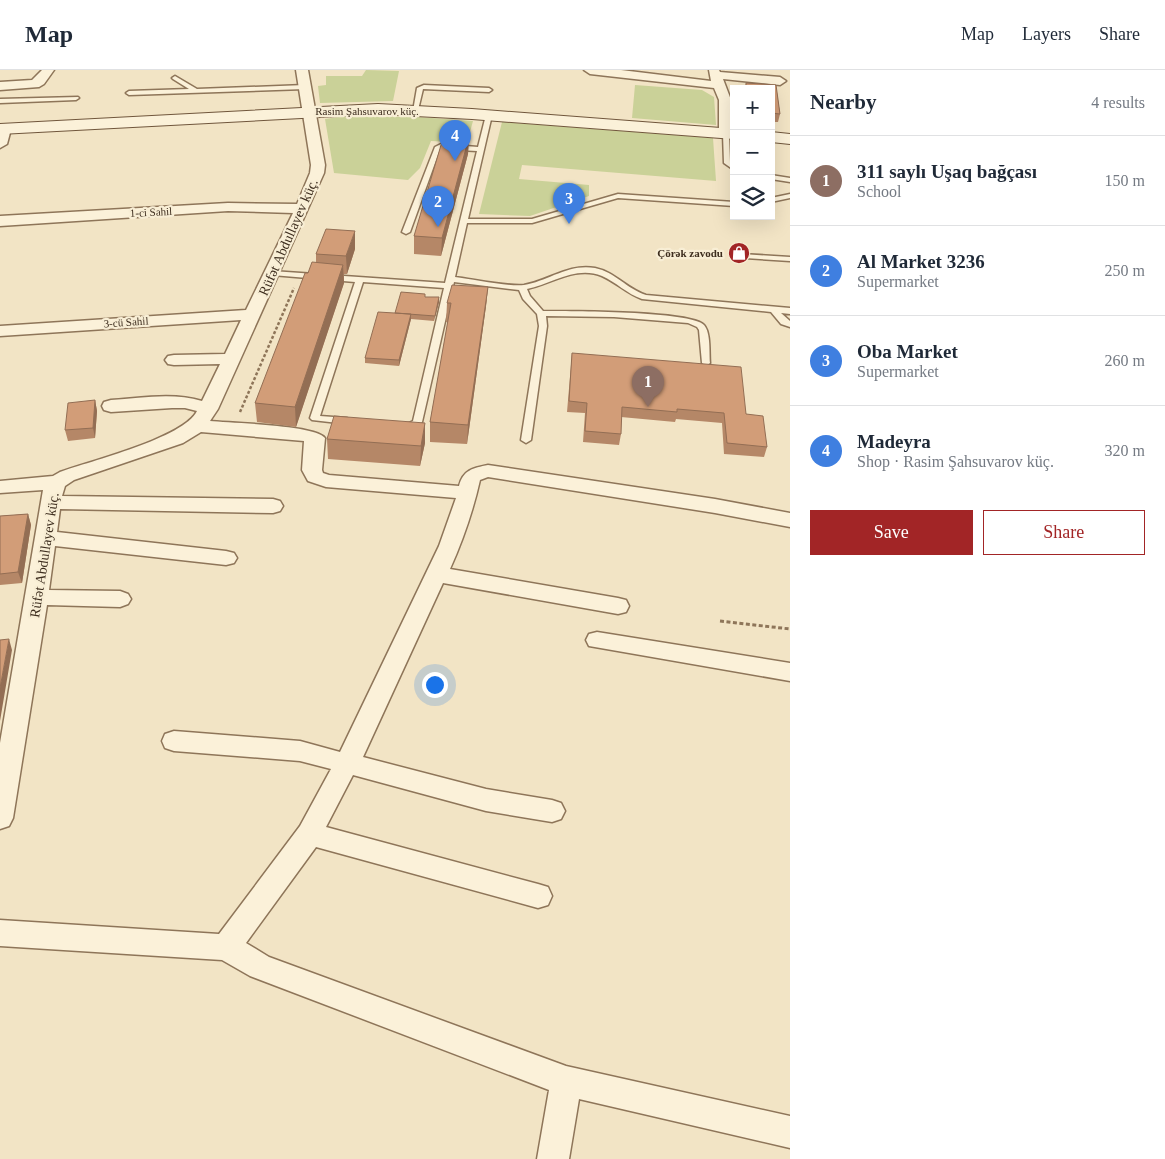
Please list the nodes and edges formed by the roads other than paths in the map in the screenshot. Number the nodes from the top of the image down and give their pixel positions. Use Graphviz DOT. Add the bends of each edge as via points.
graph roads {
  1 [pos="48,70"];
  2 [pos="302,70"];
  3 [pos="590,70"];
  4 [pos="716,77"];
  5 [pos="176,78"];
  6 [pos="780,81"];
  7 [pos="0,86"];
  8 [pos="305,87"];
  9 [pos="489,90"];
  10 [pos="196,91"];
  11 [pos="129,93"];
  12 [pos="76,98"];
  13 [pos="0,101"];
  14 [pos="415,110"];
  15 [pos="309,112"];
  16 [pos="489,115"];
  17 [pos="1,134"];
  18 [pos="730,134"];
  19 [pos="775,138"];
  20 [pos="790,139"];
  21 [pos="481,149"];
  22 [pos="730,165"];
  23 [pos="775,178"];
  24 [pos="790,180"];
  25 [pos="790,196"];
  26 [pos="775,199"];
  27 [pos="730,204"];
  28 [pos="302,209"];
  29 [pos="0,221"];
  30 [pos="464,221"];
  31 [pos="406,232"];
  32 [pos="745,256"];
  33 [pos="790,259"];
  34 [pos="272,273"];
  35 [pos="360,279"];
  36 [pos="449,283"];
  37 [pos="522,288"];
  38 [pos="774,310"];
  39 [pos="790,311"];
  40 [pos="541,313"];
  41 [pos="251,315"];
  42 [pos="790,324"];
  43 [pos="0,331"];
  44 [pos="231,359"];
  45 [pos="174,360"];
  46 [pos="706,363"];
  47 [pos="111,406"];
  48 [pos="209,409"];
  49 [pos="315,418"];
  50 [pos="354,422"];
  51 [pos="196,426"];
  52 [pos="393,426"];
  53 [pos="315,438"];
  54 [pos="526,440"];
  55 [pos="58,482"];
  56 [pos="0,487"];
  57 [pos="467,493"];
  58 [pos="51,502"];
  59 [pos="274,506"];
  60 [pos="790,520"];
  61 [pos="46,538"];
  62 [pos="226,558"];
  63 [pos="437,574"];
  64 [pos="37,597"];
  65 [pos="120,599"];
  66 [pos="618,606"];
  67 [pos="597,640"];
  68 [pos="790,672"];
  69 [pos="174,741"];
  70 [pos="348,762"];
  71 [pos="4,773"];
  72 [pos="552,811"];
  73 [pos="0,818"];
  74 [pos="310,834"];
  75 [pos="538,896"];
  76 [pos="0,933"];
  77 [pos="226,947"];
  78 [pos="566,1081"];
  79 [pos="790,1132"];
  80 [pos="553,1159"];
  1 -- 7 [label="street" via="36,84"];
  2 -- 8 [label="street, Rüfət Abdullayev küç."];
  3 -- 4 [label="street"];
  4 -- 6 [label="street"];
  4 -- 18 [label="street" via="725,100"];
  5 -- 10 [label="lane"];
  8 -- 10 [label="lane"];
  8 -- 15 [label="street, Rüfət Abdullayev küç."];
  9 -- 14 [label="lane" via="420,88"];
  10 -- 11 [label="lane"];
  12 -- 13 [label="lane"];
  14 -- 15 [label="street, Rasim Şahsuvarov küç."];
  14 -- 16 [label="street, Rasim Şahsuvarov küç."];
  15 -- 17 [label="street, Rasim Şahsuvarov küç."];
  15 -- 28 [label="street, Rüfət Abdullayev küç." via="318,164"];
  16 -- 18 [label="street, Rasim Şahsuvarov küç."];
  16 -- 21 [label="lane"];
  18 -- 22 [label="lane" via="727,163"];
  19 -- 20 [label="street"];
  21 -- 30 [label="lane"];
  21 -- 31 [label="lane" via="437,148"];
  23 -- 24 [label="lane"];
  25 -- 26 [label="lane"];
  27 -- 30 [label="lane" via="618,196 532,221"];
  28 -- 29 [label="street, 1-ci Sahil" via="228,207"];
  28 -- 34 [label="street, Rüfət Abdullayev küç."];
  30 -- 36 [label="lane"];
  32 -- 33 [label="lane"];
  34 -- 35 [label="lane"];
  34 -- 41 [label="street, Rüfət Abdullayev küç."];
  35 -- 36 [label="lane"];
  35 -- 49 [label="lane"];
  36 -- 37 [label="lane"];
  36 -- 52 [label="lane" via="417,422 412,426"];
  37 -- 38 [label="lane" via="574,270 591,270 605,274 632,293 645,297"];
  37 -- 40 [label="lane"];
  38 -- 39 [label="lane"];
  38 -- 42 [label="lane"];
  40 -- 46 [label="lane" via="614,314 690,321 703,330"];
  40 -- 54 [label="lane" via="543,326"];
  41 -- 43 [label="street, 3-cü Sahil"];
  41 -- 44 [label="street, Rüfət Abdullayev küç."];
  44 -- 45 [label="street"];
  44 -- 48 [label="street, Rüfət Abdullayev küç."];
  47 -- 48 [label="street" via="186,402"];
  48 -- 51 [label="street, Rüfət Abdullayev küç."];
  49 -- 50 [label="lane"];
  49 -- 53 [label="street"];
  51 -- 53 [label="street"];
  51 -- 55 [label="street, Rüfət Abdullayev küç." via="176,439 80,471"];
  53 -- 57 [label="street" via="312,470 315,477 326,481"];
  55 -- 56 [label="street"];
  55 -- 58 [label="street, Rüfət Abdullayev küç."];
  57 -- 60 [label="street" via="471,478 488,471"];
  57 -- 63 [label="street" via="462,514"];
  58 -- 59 [label="street"];
  58 -- 61 [label="street, Rüfət Abdullayev küç."];
  61 -- 62 [label="street"];
  61 -- 64 [label="street, Rüfət Abdullayev küç."];
  63 -- 66 [label="street"];
  63 -- 70 [label="street"];
  64 -- 65 [label="street"];
  64 -- 71 [label="street, Rüfət Abdullayev küç."];
  67 -- 68 [label="street"];
  69 -- 70 [label="street" via="300,751"];
  70 -- 72 [label="street" via="486,800"];
  70 -- 74 [label="street"];
  71 -- 73 [label="street, Rüfət Abdullayev küç."];
  74 -- 75 [label="street"];
  74 -- 77 [label="street"];
  76 -- 77 [label="street"];
  77 -- 78 [label="street" via="260,967"];
  78 -- 79 [label="street"];
  78 -- 80 [label="street"];
}
